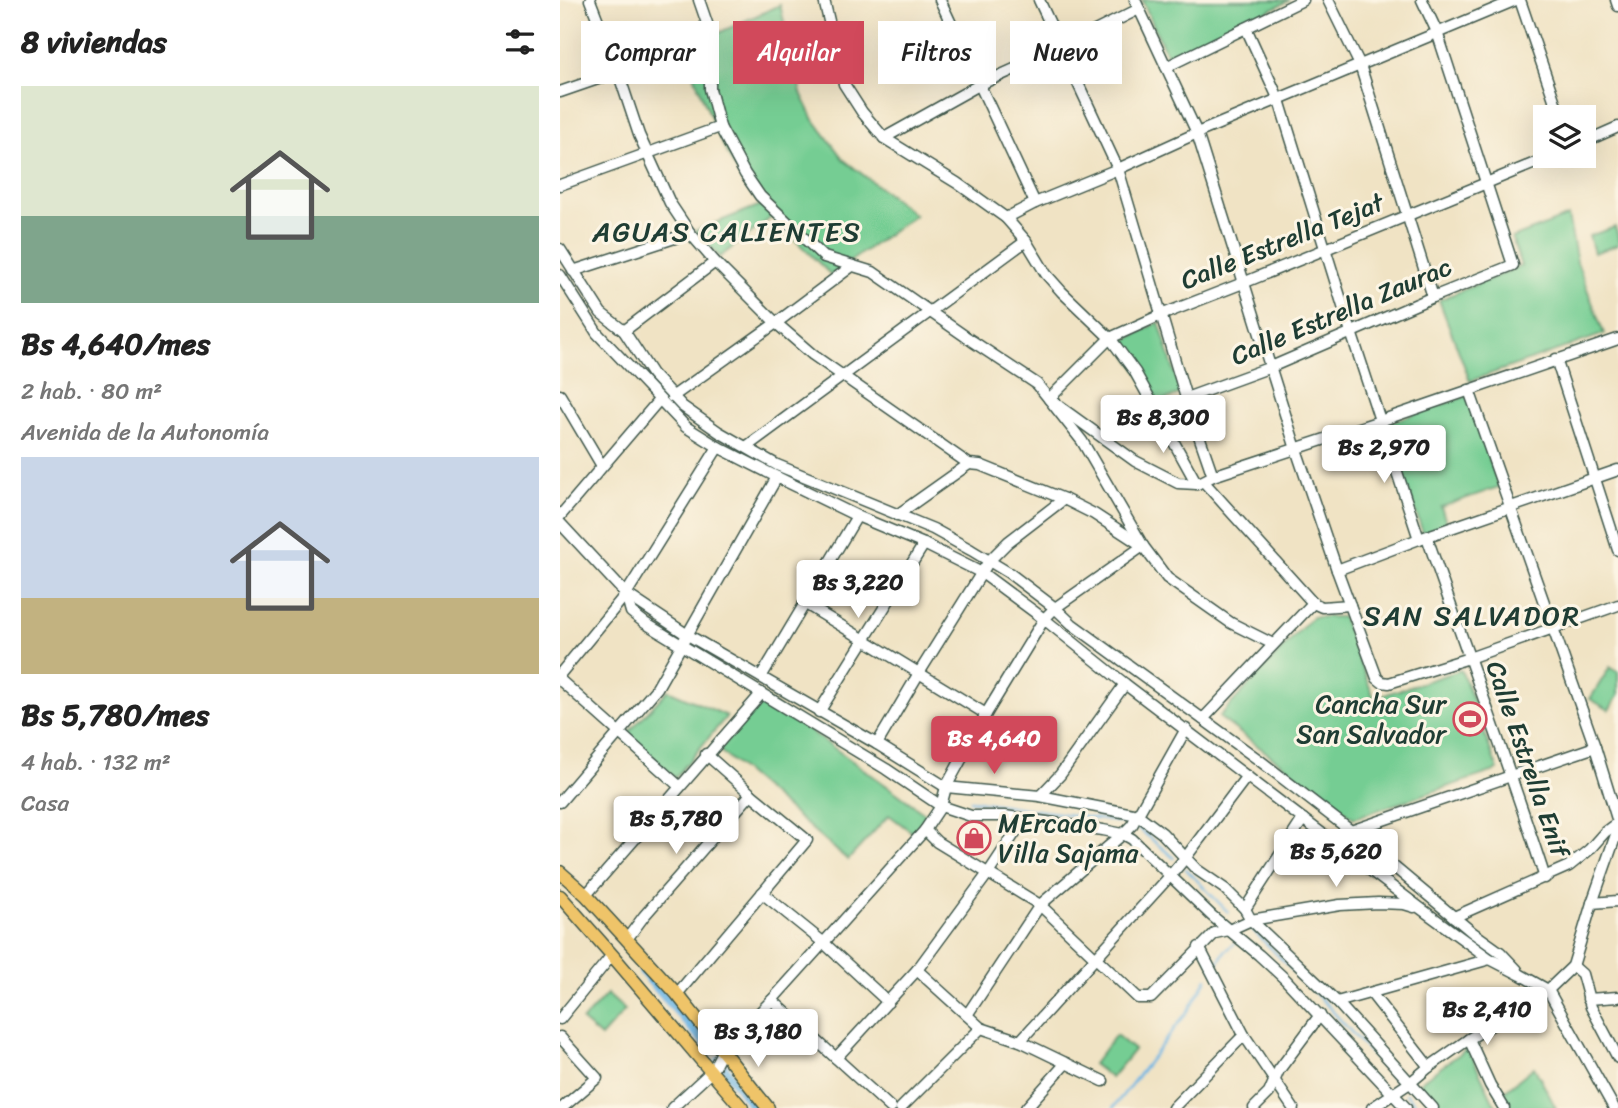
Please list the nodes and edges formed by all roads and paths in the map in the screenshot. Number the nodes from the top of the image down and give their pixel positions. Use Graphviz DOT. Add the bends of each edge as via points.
graph roads {
  1 [pos="590,0"];
  2 [pos="699,0"];
  3 [pos="824,0"];
  4 [pos="940,0"];
  5 [pos="1039,0"];
  6 [pos="1303,0"];
  7 [pos="1328,0"];
  8 [pos="1422,0"];
  9 [pos="1518,0"];
  10 [pos="1616,0"];
  11 [pos="1137,4"];
  12 [pos="1618,6"];
  13 [pos="598,21"];
  14 [pos="1049,21"];
  15 [pos="1108,21"];
  16 [pos="1246,28"];
  17 [pos="1437,32"];
  18 [pos="1360,65"];
  19 [pos="1166,68"];
  20 [pos="1010,71"];
  21 [pos="583,84"];
  22 [pos="622,84"];
  23 [pos="1078,84"];
  24 [pos="979,85"];
  25 [pos="560,92"];
  26 [pos="1279,100"];
  27 [pos="1555,105"];
  28 [pos="720,127"];
  29 [pos="1618,127"];
  30 [pos="1197,133"];
  31 [pos="1596,137"];
  32 [pos="884,138"];
  33 [pos="648,153"];
  34 [pos="1533,163"];
  35 [pos="1118,169"];
  36 [pos="1487,181"];
  37 [pos="560,185"];
  38 [pos="1035,203"];
  39 [pos="1407,215"];
  40 [pos="1006,218"];
  41 [pos="690,233"];
  42 [pos="1026,241"];
  43 [pos="560,249"];
  44 [pos="1326,249"];
  45 [pos="715,262"];
  46 [pos="852,266"];
  47 [pos="573,271"];
  48 [pos="560,275"];
  49 [pos="1243,283"];
  50 [pos="1433,297"];
  51 [pos="931,312"];
  52 [pos="1161,315"];
  53 [pos="776,323"];
  54 [pos="624,331"];
  55 [pos="1351,332"];
  56 [pos="1110,338"];
  57 [pos="1618,339"];
  58 [pos="1556,359"];
  59 [pos="1271,367"];
  60 [pos="843,376"];
  61 [pos="1469,390"];
  62 [pos="560,395"];
  63 [pos="672,397"];
  64 [pos="1186,398"];
  65 [pos="1049,399"];
  66 [pos="659,400"];
  67 [pos="1380,421"];
  68 [pos="718,447"];
  69 [pos="746,447"];
  70 [pos="1296,449"];
  71 [pos="969,464"];
  72 [pos="602,466"];
  73 [pos="1618,470"];
  74 [pos="777,477"];
  75 [pos="1594,478"];
  76 [pos="1205,481"];
  77 [pos="1064,499"];
  78 [pos="1511,507"];
  79 [pos="897,515"];
  80 [pos="560,516"];
  81 [pos="857,516"];
  82 [pos="560,523"];
  83 [pos="1423,538"];
  84 [pos="924,544"];
  85 [pos="1143,546"];
  86 [pos="1618,550"];
  87 [pos="989,561"];
  88 [pos="1337,570"];
  89 [pos="982,573"];
  90 [pos="626,594"];
  91 [pos="804,603"];
  92 [pos="1313,603"];
  93 [pos="1350,605"];
  94 [pos="1618,605"];
  95 [pos="1055,608"];
  96 [pos="1044,619"];
  97 [pos="1553,627"];
  98 [pos="684,639"];
  99 [pos="864,640"];
  100 [pos="1273,644"];
  101 [pos="1469,658"];
  102 [pos="919,673"];
  103 [pos="560,674"];
  104 [pos="761,677"];
  105 [pos="560,680"];
  106 [pos="1125,684"];
  107 [pos="761,694"];
  108 [pos="819,712"];
  109 [pos="986,714"];
  110 [pos="1203,719"];
  111 [pos="1186,729"];
  112 [pos="619,732"];
  113 [pos="877,744"];
  114 [pos="1595,747"];
  115 [pos="706,754"];
  116 [pos="1247,776"];
  117 [pos="1512,776"];
  118 [pos="679,786"];
  119 [pos="946,787"];
  120 [pos="751,794"];
  121 [pos="1040,796"];
  122 [pos="560,802"];
  123 [pos="941,806"];
  124 [pos="1138,815"];
  125 [pos="1024,819"];
  126 [pos="1303,819"];
  127 [pos="925,830"];
  128 [pos="1351,831"];
  129 [pos="1617,831"];
  130 [pos="1123,834"];
  131 [pos="1186,857"];
  132 [pos="560,872"];
  133 [pos="989,873"];
  134 [pos="1170,876"];
  135 [pos="1545,878"];
  136 [pos="762,893"];
  137 [pos="586,895"];
  138 [pos="560,897"];
  139 [pos="1618,901"];
  140 [pos="1592,903"];
  141 [pos="1041,905"];
  142 [pos="1245,908"];
  143 [pos="1420,908"];
  144 [pos="1454,917"];
  145 [pos="1251,920"];
  146 [pos="1229,930"];
  147 [pos="628,939"];
  148 [pos="824,943"];
  149 [pos="1199,947"];
  150 [pos="612,955"];
  151 [pos="1096,958"];
  152 [pos="1490,960"];
  153 [pos="1573,966"];
  154 [pos="917,970"];
  155 [pos="1521,975"];
  156 [pos="1548,990"];
  157 [pos="1371,993"];
  158 [pos="677,994"];
  159 [pos="1618,997"];
  160 [pos="1588,999"];
  161 [pos="772,1000"];
  162 [pos="888,1002"];
  163 [pos="1337,1002"];
  164 [pos="967,1015"];
  165 [pos="1320,1015"];
  166 [pos="560,1019"];
  167 [pos="981,1028"];
  168 [pos="1244,1035"];
  169 [pos="560,1038"];
  170 [pos="1469,1039"];
  171 [pos="1020,1041"];
  172 [pos="723,1050"];
  173 [pos="836,1058"];
  174 [pos="1618,1058"];
  175 [pos="1066,1063"];
  176 [pos="1429,1067"];
  177 [pos="712,1071"];
  178 [pos="1103,1081"];
  179 [pos="1274,1082"];
  180 [pos="1411,1083"];
  181 [pos="1394,1094"];
  182 [pos="562,1108"];
  183 [pos="672,1108"];
  184 [pos="742,1108"];
  185 [pos="768,1108"];
  186 [pos="891,1108"];
  187 [pos="901,1108"];
  188 [pos="1026,1108"];
  189 [pos="1173,1108"];
  190 [pos="1254,1108"];
  191 [pos="1293,1108"];
  192 [pos="1372,1108"];
  193 [pos="1406,1108"];
  194 [pos="1433,1108"];
  195 [pos="1504,1108"];
  196 [pos="1614,1108"];
  1 -- 13 [label="street"];
  2 -- 28 [label="street" via="710,32 710,89"];
  3 -- 32 [label="street" via="844,84"];
  4 -- 24 [label="street"];
  5 -- 14 [label="street"];
  6 -- 16 [label="street"];
  7 -- 18 [label="street"];
  8 -- 17 [label="street"];
  9 -- 17 [label="street"];
  9 -- 27 [label="street"];
  10 -- 12 [label="street"];
  11 -- 15 [label="street"];
  11 -- 19 [label="street"];
  16 -- 19 [label="street"];
  16 -- 26 [label="street, Calle Estrella Enif"];
  17 -- 18 [label="street"];
  17 -- 36 [label="street"];
  18 -- 26 [label="street"];
  18 -- 39 [label="street"];
  19 -- 30 [label="street"];
  20 -- 24 [label="street"];
  21 -- 25 [label="street"];
  22 -- 33 [label="street"];
  23 -- 35 [label="street"];
  24 -- 32 [label="street"];
  24 -- 38 [label="street"];
  26 -- 30 [label="street"];
  26 -- 44 [label="street, Calle Estrella Enif"];
  28 -- 33 [label="street"];
  28 -- 46 [label="street" via="760,196 824,257"];
  29 -- 31 [label="street"];
  30 -- 35 [label="street"];
  30 -- 49 [label="street"];
  32 -- 40 [label="street"];
  33 -- 37 [label="street"];
  33 -- 41 [label="street" via="670,203"];
  34 -- 36 [label="street, Calle Estrella Tejat"];
  35 -- 38 [label="street"];
  35 -- 52 [label="street"];
  36 -- 39 [label="street, Calle Estrella Tejat"];
  36 -- 50 [label="street, Calle Estrella Zaurac" via="1513,265"];
  38 -- 40 [label="street"];
  39 -- 44 [label="street, Calle Estrella Tejat"];
  39 -- 50 [label="street"];
  40 -- 42 [label="street"];
  41 -- 45 [label="street"];
  41 -- 47 [label="street"];
  42 -- 51 [label="street"];
  42 -- 56 [label="street" via="1046,274"];
  43 -- 47 [label="street"];
  44 -- 49 [label="street, Calle Estrella Tejat"];
  44 -- 55 [label="street, Calle Estrella Enif"];
  45 -- 53 [label="street"];
  45 -- 54 [label="street"];
  46 -- 51 [label="street" via="873,272"];
  46 -- 53 [label="street"];
  47 -- 54 [label="street" via="601,313"];
  48 -- 66 [label="street" via="597,333"];
  49 -- 52 [label="street, Calle Estrella Tejat"];
  49 -- 59 [label="street"];
  50 -- 55 [label="street, Calle Estrella Zaurac"];
  51 -- 60 [label="street"];
  51 -- 65 [label="street" via="1037,384"];
  52 -- 56 [label="street, Calle Estrella Tejat"];
  52 -- 64 [label="street"];
  53 -- 60 [label="street"];
  53 -- 63 [label="street"];
  54 -- 63 [label="street"];
  55 -- 59 [label="street, Calle Estrella Zaurac"];
  55 -- 67 [label="street, Calle Estrella Enif"];
  56 -- 65 [label="street, Calle Estrella Tejat"];
  56 -- 76 [label="street"];
  57 -- 58 [label="street"];
  58 -- 61 [label="street"];
  58 -- 75 [label="street"];
  59 -- 64 [label="street, Calle Estrella Zaurac"];
  59 -- 70 [label="street"];
  60 -- 69 [label="street"];
  60 -- 71 [label="street"];
  61 -- 67 [label="street"];
  61 -- 78 [label="street"];
  62 -- 72 [label="street"];
  63 -- 69 [label="street"];
  64 -- 76 [label="street"];
  65 -- 76 [label="street" via="1135,461 1178,483"];
  65 -- 85 [label="street" via="1082,441"];
  66 -- 68 [label="street" via="686,427"];
  66 -- 72 [label="street"];
  67 -- 70 [label="street"];
  67 -- 83 [label="street, Calle Estrella Enif"];
  68 -- 74 [label="street"];
  68 -- 90 [label="street"];
  69 -- 79 [label="street"];
  70 -- 76 [label="street"];
  70 -- 88 [label="street"];
  71 -- 77 [label="street"];
  71 -- 79 [label="street"];
  72 -- 80 [label="street"];
  73 -- 75 [label="street"];
  74 -- 81 [label="street"];
  74 -- 98 [label="street"];
  75 -- 78 [label="street"];
  75 -- 86 [label="street"];
  76 -- 92 [label="street"];
  77 -- 85 [label="street"];
  77 -- 87 [label="street"];
  78 -- 83 [label="street"];
  78 -- 97 [label="street"];
  79 -- 87 [label="street"];
  81 -- 84 [label="street"];
  81 -- 91 [label="street"];
  82 -- 90 [label="street"];
  83 -- 88 [label="street"];
  83 -- 101 [label="street, Calle Estrella Enif"];
  84 -- 89 [label="street"];
  84 -- 99 [label="street"];
  85 -- 95 [label="street"];
  85 -- 100 [label="street" via="1167,578 1231,623"];
  87 -- 89 [label="street"];
  87 -- 95 [label="street"];
  88 -- 93 [label="street"];
  89 -- 96 [label="street"];
  89 -- 102 [label="street"];
  90 -- 98 [label="street"];
  90 -- 103 [label="street"];
  91 -- 99 [label="street"];
  91 -- 104 [label="street"];
  92 -- 93 [label="street" via="1322,607"];
  92 -- 100 [label="street"];
  93 -- 101 [label="street" via="1382,682"];
  94 -- 97 [label="street"];
  95 -- 96 [label="street"];
  95 -- 110 [label="street"];
  96 -- 106 [label="street"];
  96 -- 109 [label="street"];
  97 -- 101 [label="street"];
  97 -- 114 [label="street"];
  98 -- 104 [label="street"];
  98 -- 107 [label="street"];
  98 -- 112 [label="street" via="657,688"];
  99 -- 102 [label="street"];
  99 -- 108 [label="street"];
  100 -- 110 [label="street"];
  101 -- 117 [label="street, Calle Estrella Enif"];
  102 -- 109 [label="street"];
  102 -- 113 [label="street"];
  104 -- 108 [label="street"];
  105 -- 112 [label="street"];
  106 -- 111 [label="street"];
  106 -- 121 [label="street"];
  107 -- 115 [label="street"];
  107 -- 123 [label="street"];
  108 -- 113 [label="street"];
  109 -- 119 [label="street"];
  110 -- 128 [label="street"];
  111 -- 116 [label="street"];
  111 -- 124 [label="street"];
  112 -- 118 [label="street"];
  112 -- 122 [label="street"];
  113 -- 119 [label="street"];
  114 -- 117 [label="street"];
  114 -- 129 [label="street"];
  115 -- 118 [label="street"];
  115 -- 120 [label="street"];
  116 -- 126 [label="street"];
  116 -- 131 [label="street"];
  117 -- 128 [label="street"];
  117 -- 135 [label="street, Calle Estrella Enif"];
  118 -- 137 [label="street"];
  119 -- 121 [label="street"];
  119 -- 123 [label="street"];
  120 -- 136 [label="street" via="807,839"];
  120 -- 147 [label="street"];
  121 -- 124 [label="street"];
  123 -- 125 [label="street" via="971,816"];
  123 -- 127 [label="street"];
  124 -- 130 [label="street"];
  124 -- 131 [label="street"];
  125 -- 130 [label="street"];
  125 -- 133 [label="street"];
  126 -- 142 [label="street"];
  126 -- 143 [label="street"];
  127 -- 133 [label="street"];
  127 -- 148 [label="street"];
  128 -- 144 [label="street"];
  129 -- 135 [label="street" via="1613,827 1605,832 1590,850"];
  129 -- 140 [label="street"];
  130 -- 134 [label="street"];
  130 -- 141 [label="street"];
  131 -- 134 [label="street"];
  131 -- 142 [label="street"];
  132 -- 137 [label="main road"];
  133 -- 141 [label="street"];
  133 -- 154 [label="street"];
  134 -- 146 [label="street"];
  134 -- 151 [label="street"];
  135 -- 144 [label="street"];
  136 -- 148 [label="street"];
  136 -- 158 [label="street"];
  137 -- 147 [label="main road"];
  138 -- 150 [label="main road"];
  139 -- 140 [label="street"];
  140 -- 153 [label="street"];
  141 -- 151 [label="street"];
  141 -- 164 [label="street"];
  142 -- 145 [label="street"];
  143 -- 145 [label="street" via="1340,905"];
  143 -- 152 [label="street"];
  144 -- 155 [label="street" via="1500,952"];
  145 -- 146 [label="street"];
  145 -- 163 [label="street"];
  146 -- 149 [label="street" via="1215,933"];
  146 -- 165 [label="street"];
  147 -- 158 [label="main road"];
  148 -- 161 [label="street"];
  148 -- 162 [label="street"];
  149 -- 151 [label="street" via="1151,998 1138,998"];
  149 -- 168 [label="street"];
  150 -- 166 [label="street"];
  150 -- 177 [label="main road"];
  151 -- 171 [label="street"];
  152 -- 155 [label="street"];
  152 -- 157 [label="street"];
  153 -- 156 [label="street"];
  153 -- 160 [label="street" via="1582,974"];
  154 -- 162 [label="street"];
  154 -- 164 [label="street"];
  155 -- 156 [label="street"];
  156 -- 170 [label="street"];
  156 -- 196 [label="street"];
  157 -- 163 [label="street"];
  157 -- 176 [label="street"];
  158 -- 172 [label="main road"];
  159 -- 160 [label="street"];
  160 -- 174 [label="street"];
  161 -- 172 [label="street"];
  161 -- 173 [label="street"];
  162 -- 173 [label="street"];
  163 -- 180 [label="street"];
  164 -- 167 [label="street"];
  165 -- 179 [label="street"];
  165 -- 181 [label="street"];
  167 -- 171 [label="street"];
  167 -- 187 [label="street"];
  168 -- 179 [label="street"];
  168 -- 189 [label="street"];
  169 -- 182 [label="street" via="597,1078"];
  170 -- 176 [label="street"];
  170 -- 195 [label="street"];
  171 -- 175 [label="street"];
  172 -- 177 [label="street"];
  172 -- 185 [label="main road"];
  173 -- 186 [label="street"];
  175 -- 178 [label="street"];
  175 -- 188 [label="street"];
  176 -- 180 [label="street"];
  177 -- 183 [label="street"];
  177 -- 184 [label="main road"];
  179 -- 190 [label="street"];
  179 -- 191 [label="street"];
  180 -- 181 [label="street"];
  180 -- 194 [label="street"];
  181 -- 192 [label="street"];
  181 -- 193 [label="street"];
}
